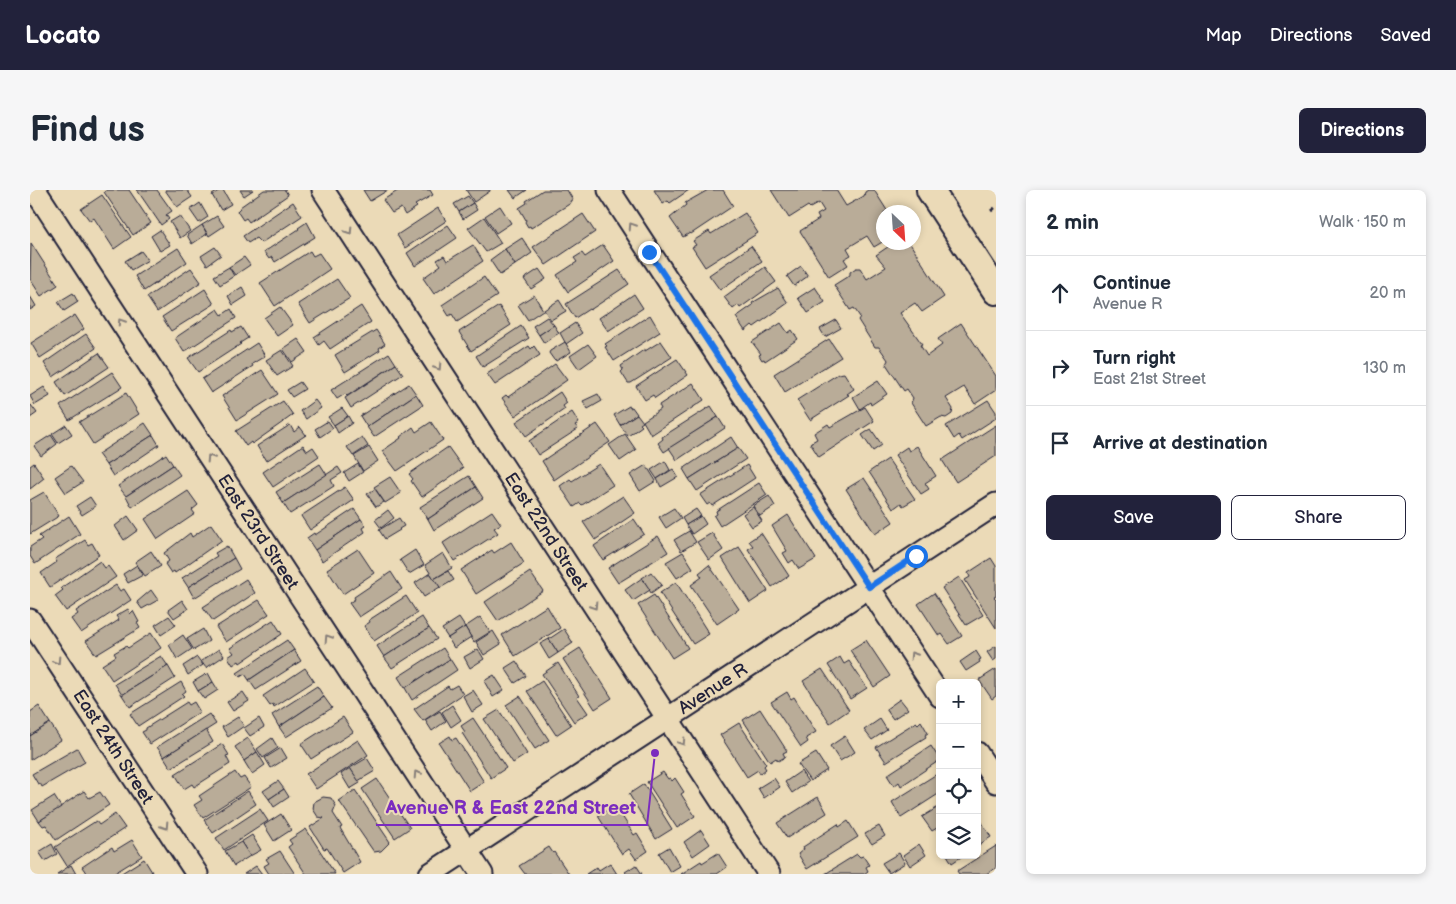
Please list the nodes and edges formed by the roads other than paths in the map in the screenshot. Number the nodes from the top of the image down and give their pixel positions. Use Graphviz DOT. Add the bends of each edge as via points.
graph roads {
  1 [pos="34,190"];
  2 [pos="323,190"];
  3 [pos="609,190"];
  4 [pos="930,190"];
  5 [pos="30,192"];
  6 [pos="996,291"];
  7 [pos="996,504"];
  8 [pos="869,587"];
  9 [pos="30,620"];
  10 [pos="936,690"];
  11 [pos="668,719"];
  12 [pos="981,759"];
  13 [pos="996,782"];
  14 [pos="466,851"];
  15 [pos="197,874"];
  16 [pos="430,874"];
  17 [pos="482,874"];
  18 [pos="769,874"];
  1 -- 5 [label="street"];
  14 -- 1 [label="street, East 23rd Street, one-way"];
  2 -- 11 [label="street, East 22nd Street, one-way"];
  8 -- 3 [label="street, one-way"];
  4 -- 6 [label="main road"];
  7 -- 8 [label="street, Avenue R"];
  10 -- 8 [label="street, one-way"];
  8 -- 11 [label="street, Avenue R"];
  9 -- 15 [label="street, East 24th Street, one-way"];
  11 -- 14 [label="street, Avenue R"];
  11 -- 18 [label="street, East 22nd Street, one-way"];
  12 -- 13 [label="street"];
  14 -- 16 [label="street, Avenue R"];
  14 -- 17 [label="street, East 23rd Street"];
}
